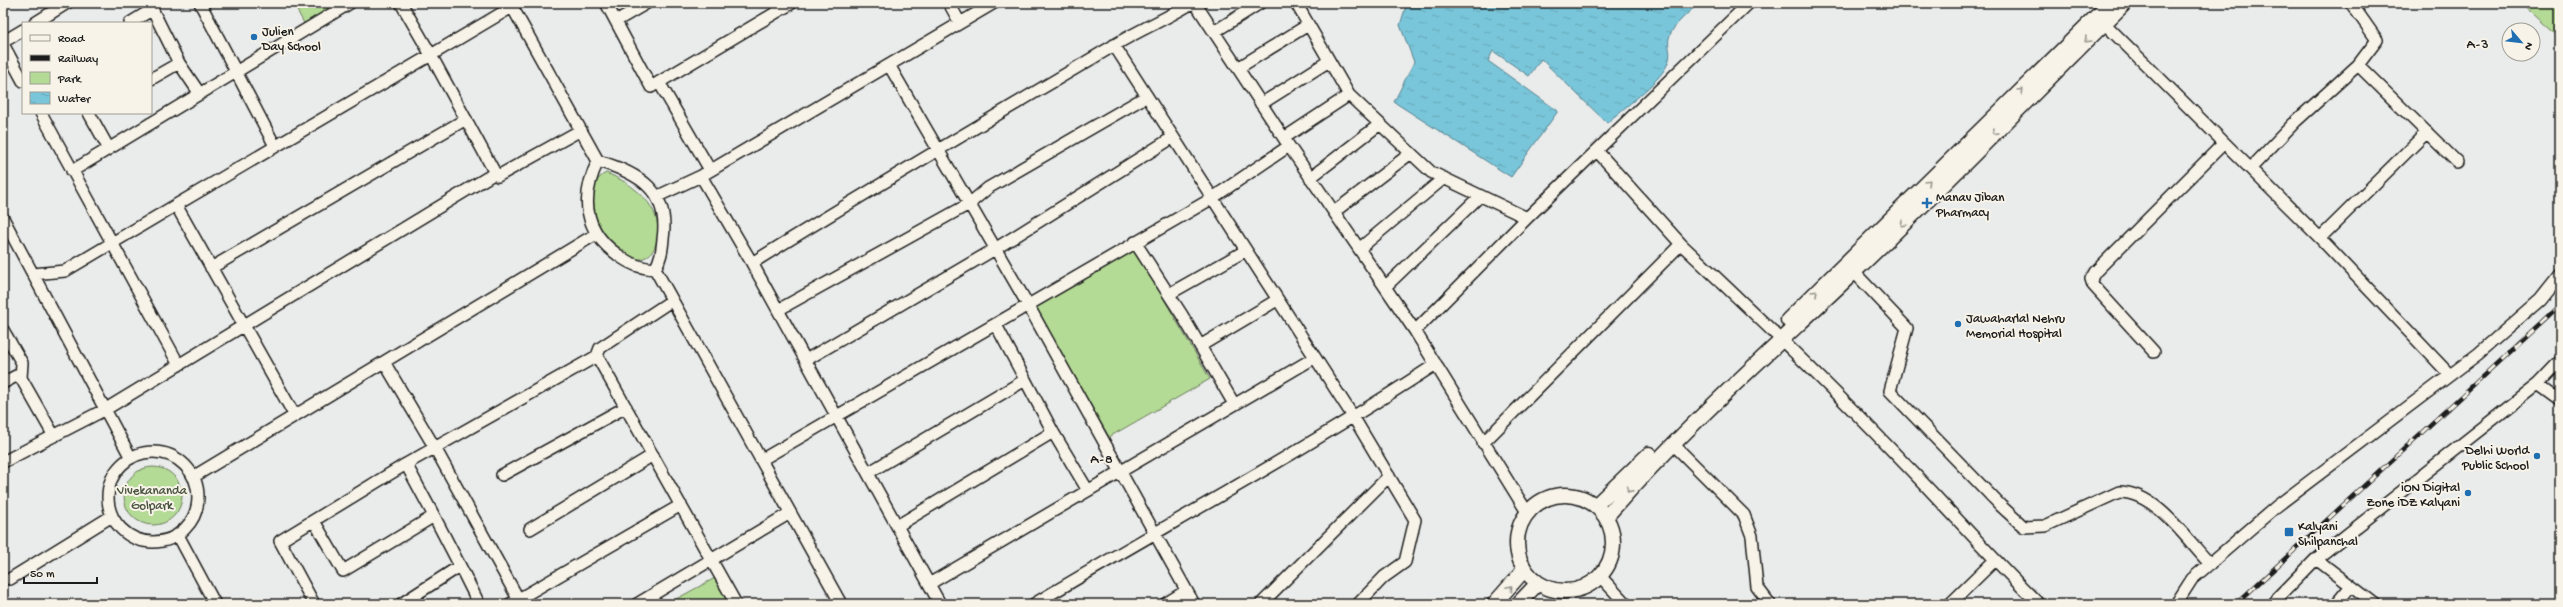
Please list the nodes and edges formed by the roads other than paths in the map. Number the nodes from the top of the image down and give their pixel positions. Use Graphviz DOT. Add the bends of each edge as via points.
graph roads {
  1 [pos="67,3"];
  2 [pos="200,3"];
  3 [pos="350,3"];
  4 [pos="401,3"];
  5 [pos="606,3"];
  6 [pos="647,3"];
  7 [pos="792,3"];
  8 [pos="949,3"];
  9 [pos="994,3"];
  10 [pos="1194,3"];
  11 [pos="1260,3"];
  12 [pos="1296,3"];
  13 [pos="1749,3"];
  14 [pos="2110,3"];
  15 [pos="2125,3"];
  16 [pos="2351,3"];
  17 [pos="511,5"];
  18 [pos="151,6"];
  19 [pos="616,21"];
  20 [pos="37,22"];
  21 [pos="131,22"];
  22 [pos="960,23"];
  23 [pos="2104,24"];
  24 [pos="1308,25"];
  25 [pos="22,31"];
  26 [pos="1214,32"];
  27 [pos="3,43"];
  28 [pos="1114,45"];
  29 [pos="431,55"];
  30 [pos="1329,61"];
  31 [pos="179,63"];
  32 [pos="889,65"];
  33 [pos="2358,65"];
  34 [pos="1238,68"];
  35 [pos="236,72"];
  36 [pos="22,78"];
  37 [pos="152,78"];
  38 [pos="659,82"];
  39 [pos="200,94"];
  40 [pos="1349,95"];
  41 [pos="1146,96"];
  42 [pos="1261,104"];
  43 [pos="42,114"];
  44 [pos="91,114"];
  45 [pos="466,120"];
  46 [pos="1380,124"];
  47 [pos="581,130"];
  48 [pos="2427,132"];
  49 [pos="1172,138"];
  50 [pos="1286,142"];
  51 [pos="2224,143"];
  52 [pos="275,146"];
  53 [pos="109,149"];
  54 [pos="937,149"];
  55 [pos="1597,151"];
  56 [pos="1411,153"];
  57 [pos="598,161"];
  58 [pos="2457,162"];
  59 [pos="2250,168"];
  60 [pos="72,171"];
  61 [pos="495,173"];
  62 [pos="705,173"];
  63 [pos="1310,178"];
  64 [pos="1444,178"];
  65 [pos="658,196"];
  66 [pos="1480,196"];
  67 [pos="1211,199"];
  68 [pos="176,204"];
  69 [pos="969,204"];
  70 [pos="1334,212"];
  71 [pos="1527,218"];
  72 [pos="4,222"];
  73 [pos="596,234"];
  74 [pos="2320,238"];
  75 [pos="1135,242"];
  76 [pos="112,243"];
  77 [pos="1681,244"];
  78 [pos="995,249"];
  79 [pos="1359,249"];
  80 [pos="1245,251"];
  81 [pos="752,263"];
  82 [pos="211,268"];
  83 [pos="655,268"];
  84 [pos="1854,272"];
  85 [pos="33,274"];
  86 [pos="2560,275"];
  87 [pos="1385,287"];
  88 [pos="1169,294"];
  89 [pos="1277,300"];
  90 [pos="671,301"];
  91 [pos="1028,305"];
  92 [pos="778,310"];
  93 [pos="996,324"];
  94 [pos="243,326"];
  95 [pos="3,330"];
  96 [pos="1415,331"];
  97 [pos="1778,336"];
  98 [pos="1200,346"];
  99 [pos="2154,352"];
  100 [pos="597,356"];
  101 [pos="1314,358"];
  102 [pos="806,360"];
  103 [pos="2560,361"];
  104 [pos="384,362"];
  105 [pos="1436,364"];
  106 [pos="179,365"];
  107 [pos="2450,375"];
  108 [pos="21,378"];
  109 [pos="1025,380"];
  110 [pos="3,383"];
  111 [pos="2538,384"];
  112 [pos="2560,400"];
  113 [pos="1234,404"];
  114 [pos="626,407"];
  115 [pos="106,409"];
  116 [pos="294,416"];
  117 [pos="837,417"];
  118 [pos="1354,418"];
  119 [pos="1053,432"];
  120 [pos="54,436"];
  121 [pos="1483,443"];
  122 [pos="1673,444"];
  123 [pos="435,448"];
  124 [pos="653,455"];
  125 [pos="131,458"];
  126 [pos="761,460"];
  127 [pos="3,462"];
  128 [pos="406,464"];
  129 [pos="1120,470"];
  130 [pos="868,473"];
  131 [pos="502,475"];
  132 [pos="1389,476"];
  133 [pos="193,477"];
  134 [pos="1087,489"];
  135 [pos="681,505"];
  136 [pos="1596,505"];
  137 [pos="790,512"];
  138 [pos="1527,512"];
  139 [pos="112,516"];
  140 [pos="434,516"];
  141 [pos="1606,517"];
  142 [pos="314,521"];
  143 [pos="897,526"];
  144 [pos="530,529"];
  145 [pos="1154,532"];
  146 [pos="178,535"];
  147 [pos="712,559"];
  148 [pos="2316,559"];
  149 [pos="1994,561"];
  150 [pos="2210,564"];
  151 [pos="460,566"];
  152 [pos="1524,570"];
  153 [pos="1600,576"];
  154 [pos="10,579"];
  155 [pos="1538,583"];
  156 [pos="929,584"];
  157 [pos="2351,586"];
  158 [pos="1186,591"];
  159 [pos="516,602"];
  160 [pos="215,604"];
  161 [pos="314,604"];
  162 [pos="401,604"];
  163 [pos="479,604"];
  164 [pos="637,604"];
  165 [pos="736,604"];
  166 [pos="841,604"];
  167 [pos="940,604"];
  168 [pos="1034,604"];
  169 [pos="1166,604"];
  170 [pos="1194,604"];
  171 [pos="1261,604"];
  172 [pos="1358,604"];
  173 [pos="1494,604"];
  174 [pos="1518,604"];
  175 [pos="1626,604"];
  176 [pos="1770,604"];
  177 [pos="1950,604"];
  178 [pos="2039,604"];
  179 [pos="2176,604"];
  180 [pos="2272,604"];
  181 [pos="2336,604"];
  182 [pos="2375,604"];
  1 -- 20 [label="street"];
  2 -- 35 [label="street"];
  3 -- 35 [label="street"];
  4 -- 29 [label="street"];
  5 -- 19 [label="street"];
  6 -- 19 [label="street"];
  7 -- 38 [label="street"];
  8 -- 22 [label="street"];
  9 -- 22 [label="street"];
  10 -- 26 [label="street"];
  10 -- 28 [label="street"];
  11 -- 26 [label="street"];
  12 -- 24 [label="street"];
  13 -- 55 [label="street"];
  97 -- 14 [label="main road, one-way"];
  15 -- 23 [label="main road"];
  16 -- 33 [label="street" via="2377,40"];
  17 -- 29 [label="street"];
  17 -- 47 [label="street"];
  18 -- 21 [label="street"];
  18 -- 31 [label="street"];
  19 -- 38 [label="street" via="651,87"];
  22 -- 32 [label="street"];
  23 -- 51 [label="street"];
  23 -- 84 [label="main road, one-way"];
  24 -- 30 [label="street"];
  24 -- 34 [label="street"];
  25 -- 27 [label="street"];
  26 -- 34 [label="street"];
  27 -- 36 [label="street"];
  28 -- 41 [label="street"];
  28 -- 54 [label="street"];
  29 -- 45 [label="street"];
  29 -- 52 [label="street"];
  30 -- 40 [label="street"];
  30 -- 42 [label="street"];
  31 -- 37 [label="street"];
  31 -- 39 [label="street"];
  32 -- 54 [label="street"];
  32 -- 62 [label="street"];
  33 -- 48 [label="street"];
  33 -- 59 [label="street" via="2296,121"];
  34 -- 42 [label="street"];
  35 -- 39 [label="street"];
  35 -- 52 [label="street"];
  38 -- 62 [label="street"];
  39 -- 53 [label="street"];
  40 -- 46 [label="street"];
  40 -- 50 [label="street"];
  41 -- 49 [label="street"];
  41 -- 69 [label="street" via="988,188"];
  42 -- 50 [label="street"];
  43 -- 60 [label="street"];
  44 -- 53 [label="street"];
  45 -- 61 [label="street"];
  45 -- 82 [label="street"];
  46 -- 56 [label="street"];
  46 -- 63 [label="street"];
  47 -- 57 [label="street"];
  47 -- 61 [label="street" via="498,176"];
  48 -- 58 [label="street"];
  48 -- 74 [label="street"];
  49 -- 67 [label="street"];
  49 -- 78 [label="street"];
  50 -- 63 [label="street"];
  50 -- 67 [label="street"];
  51 -- 59 [label="street"];
  51 -- 99 [label="street" via="2095,272 2091,279 2093,285"];
  52 -- 68 [label="street"];
  53 -- 60 [label="street"];
  54 -- 69 [label="street"];
  54 -- 81 [label="street"];
  55 -- 71 [label="street"];
  55 -- 77 [label="street"];
  56 -- 64 [label="street" via="1431,172"];
  56 -- 70 [label="street"];
  57 -- 65 [label="street" via="617,167 649,185"];
  57 -- 73 [label="street" via="590,177 587,192 591,226"];
  59 -- 74 [label="street"];
  60 -- 76 [label="street"];
  61 -- 94 [label="street"];
  62 -- 65 [label="street"];
  62 -- 81 [label="street"];
  63 -- 70 [label="street"];
  64 -- 66 [label="street"];
  64 -- 79 [label="street"];
  65 -- 83 [label="street" via="664,229 660,261"];
  66 -- 71 [label="street"];
  66 -- 87 [label="street"];
  67 -- 75 [label="street"];
  67 -- 80 [label="street"];
  68 -- 76 [label="street"];
  68 -- 82 [label="street"];
  69 -- 78 [label="street"];
  69 -- 92 [label="street"];
  70 -- 79 [label="street"];
  71 -- 96 [label="street"];
  72 -- 85 [label="street"];
  73 -- 83 [label="street" via="604,245 624,259 642,268"];
  73 -- 104 [label="street"];
  74 -- 107 [label="street"];
  75 -- 88 [label="street"];
  75 -- 91 [label="street"];
  76 -- 85 [label="street" via="65,272"];
  76 -- 106 [label="street"];
  77 -- 97 [label="street"];
  77 -- 121 [label="street"];
  78 -- 91 [label="street"];
  78 -- 102 [label="street"];
  79 -- 87 [label="street"];
  80 -- 88 [label="street"];
  80 -- 89 [label="street"];
  81 -- 92 [label="street"];
  82 -- 94 [label="street"];
  83 -- 90 [label="street"];
  84 -- 97 [label="main road"];
  84 -- 150 [label="street" via="1907,328 1890,391 2000,506 2024,527 2045,526 2119,492 2130,492 2154,504"];
  85 -- 115 [label="street"];
  86 -- 107 [label="street" via="2540,300"];
  87 -- 96 [label="street"];
  88 -- 98 [label="street"];
  89 -- 98 [label="street"];
  89 -- 101 [label="street"];
  90 -- 100 [label="street" via="600,348"];
  90 -- 126 [label="street"];
  91 -- 93 [label="street"];
  91 -- 129 [label="street"];
  92 -- 102 [label="street"];
  93 -- 109 [label="street"];
  93 -- 117 [label="street"];
  94 -- 106 [label="street"];
  94 -- 116 [label="street"];
  95 -- 108 [label="street" via="22,363"];
  96 -- 105 [label="street"];
  97 -- 122 [label="main road"];
  97 -- 136 [label="main road"];
  97 -- 149 [label="street" via="1903,462"];
  98 -- 113 [label="street"];
  100 -- 114 [label="street"];
  100 -- 123 [label="street"];
  101 -- 113 [label="street"];
  101 -- 118 [label="street"];
  102 -- 117 [label="street"];
  103 -- 111 [label="street"];
  104 -- 116 [label="street"];
  104 -- 123 [label="street"];
  105 -- 118 [label="street"];
  105 -- 121 [label="street"];
  106 -- 115 [label="street"];
  107 -- 150 [label="street" via="2277,506"];
  108 -- 110 [label="street" via="16,376"];
  108 -- 120 [label="street"];
  109 -- 119 [label="street"];
  109 -- 130 [label="street"];
  111 -- 112 [label="street"];
  111 -- 148 [label="street"];
  113 -- 129 [label="street"];
  114 -- 124 [label="street"];
  114 -- 131 [label="street"];
  115 -- 120 [label="street"];
  115 -- 125 [label="street"];
  116 -- 133 [label="street"];
  117 -- 126 [label="street"];
  117 -- 130 [label="street"];
  118 -- 132 [label="street"];
  118 -- 145 [label="street"];
  119 -- 134 [label="street"];
  119 -- 143 [label="street"];
  120 -- 127 [label="street"];
  121 -- 138 [label="street"];
  122 -- 141 [label="main road, one-way" via="1644,472"];
  122 -- 176 [label="street" via="1744,515 1752,536 1757,587"];
  123 -- 128 [label="street"];
  123 -- 159 [label="street"];
  124 -- 135 [label="street"];
  124 -- 144 [label="street"];
  125 -- 133 [label="street" via="148,453 166,454 182,463"];
  125 -- 139 [label="street" via="118,469 110,484 108,500"];
  126 -- 137 [label="street"];
  128 -- 140 [label="street"];
  128 -- 142 [label="street"];
  129 -- 134 [label="street"];
  129 -- 145 [label="street"];
  130 -- 143 [label="street"];
  132 -- 171 [label="street"];
  132 -- 172 [label="street" via="1415,520 1405,562 1384,577"];
  133 -- 146 [label="street" via="197,492 196,509 189,523"];
  134 -- 156 [label="street"];
  135 -- 147 [label="street"];
  135 -- 159 [label="street"];
  136 -- 138 [label="main road" via="1583,497 1568,494 1552,496 1538,502"];
  136 -- 141 [label="main road"];
  137 -- 147 [label="street"];
  137 -- 166 [label="street"];
  138 -- 152 [label="main road" via="1519,528 1516,542 1518,557"];
  139 -- 146 [label="street" via="125,533 145,542 162,541"];
  139 -- 154 [label="street"];
  140 -- 142 [label="street" via="343,571"];
  140 -- 151 [label="street"];
  141 -- 153 [label="main road" via="1612,530 1613,546 1609,562"];
  142 -- 161 [label="street" via="280,541"];
  143 -- 156 [label="street"];
  145 -- 158 [label="street"];
  145 -- 168 [label="street"];
  146 -- 160 [label="street"];
  147 -- 164 [label="street"];
  147 -- 165 [label="street"];
  148 -- 157 [label="street"];
  148 -- 180 [label="street"];
  149 -- 177 [label="street"];
  149 -- 178 [label="street"];
  150 -- 179 [label="street" via="2192,579"];
  151 -- 162 [label="street"];
  151 -- 163 [label="street"];
  152 -- 155 [label="main road"];
  173 -- 152 [label="main road, one-way"];
  153 -- 155 [label="main road" via="1589,585 1563,592"];
  153 -- 175 [label="street"];
  155 -- 174 [label="main road"];
  156 -- 167 [label="street"];
  157 -- 181 [label="street"];
  157 -- 182 [label="street"];
  158 -- 169 [label="street"];
  158 -- 170 [label="street"];
}
